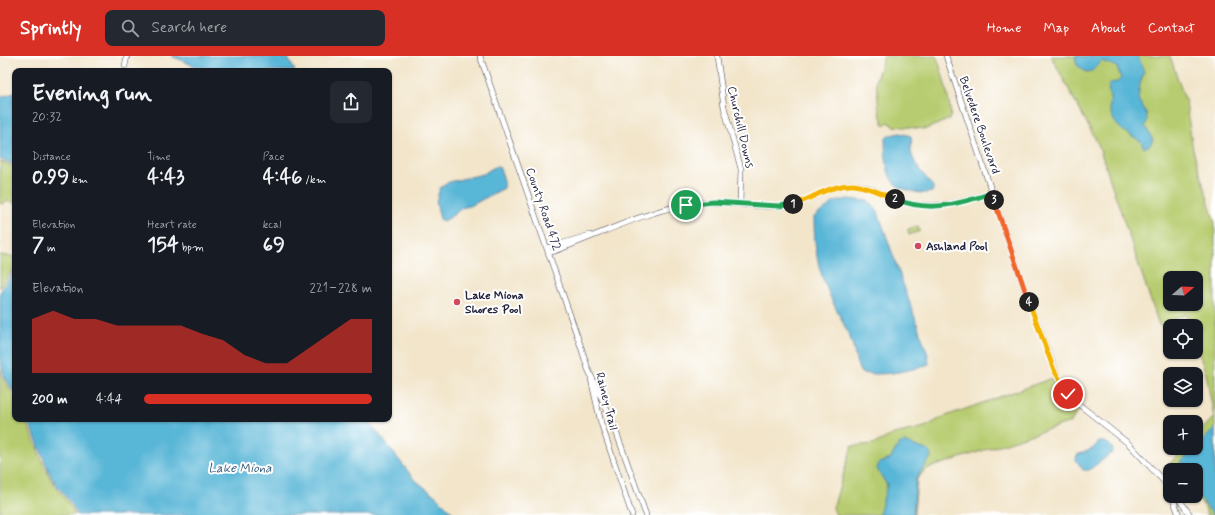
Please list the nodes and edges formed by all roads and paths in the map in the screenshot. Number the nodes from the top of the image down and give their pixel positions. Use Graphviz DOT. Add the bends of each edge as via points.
graph roads {
  1 [pos="127,56"];
  2 [pos="480,56"];
  3 [pos="717,56"];
  4 [pos="946,56"];
  5 [pos="125,66"];
  6 [pos="992,193"];
  7 [pos="740,204"];
  8 [pos="548,250"];
  9 [pos="588,369"];
  10 [pos="1163,479"];
  11 [pos="1175,503"];
  12 [pos="1182,503"];
  13 [pos="632,515"];
  14 [pos="646,515"];
  15 [pos="1179,515"];
  16 [pos="1190,515"];
  1 -- 5 [label="street"];
  2 -- 8 [label="street, County Road 472"];
  3 -- 7 [label="street, Churchill Downs" via="725,114 742,169"];
  4 -- 6 [label="street, Belvedere Boulevard"];
  6 -- 7 [label="street" via="955,205 930,207 905,203 866,187 846,185 791,205"];
  6 -- 10 [label="street, Belvedere Boulevard" via="1036,323 1059,381 1080,406 1129,444"];
  7 -- 8 [label="street" via="713,202 686,205"];
  8 -- 9 [label="street, County Road 472"];
  9 -- 13 [label="street, Rainey Trail" via="601,423"];
  9 -- 14 [label="street, Rainey Trail" via="613,423"];
  11 -- 15 [label="street"];
  12 -- 16 [label="street"];
}
